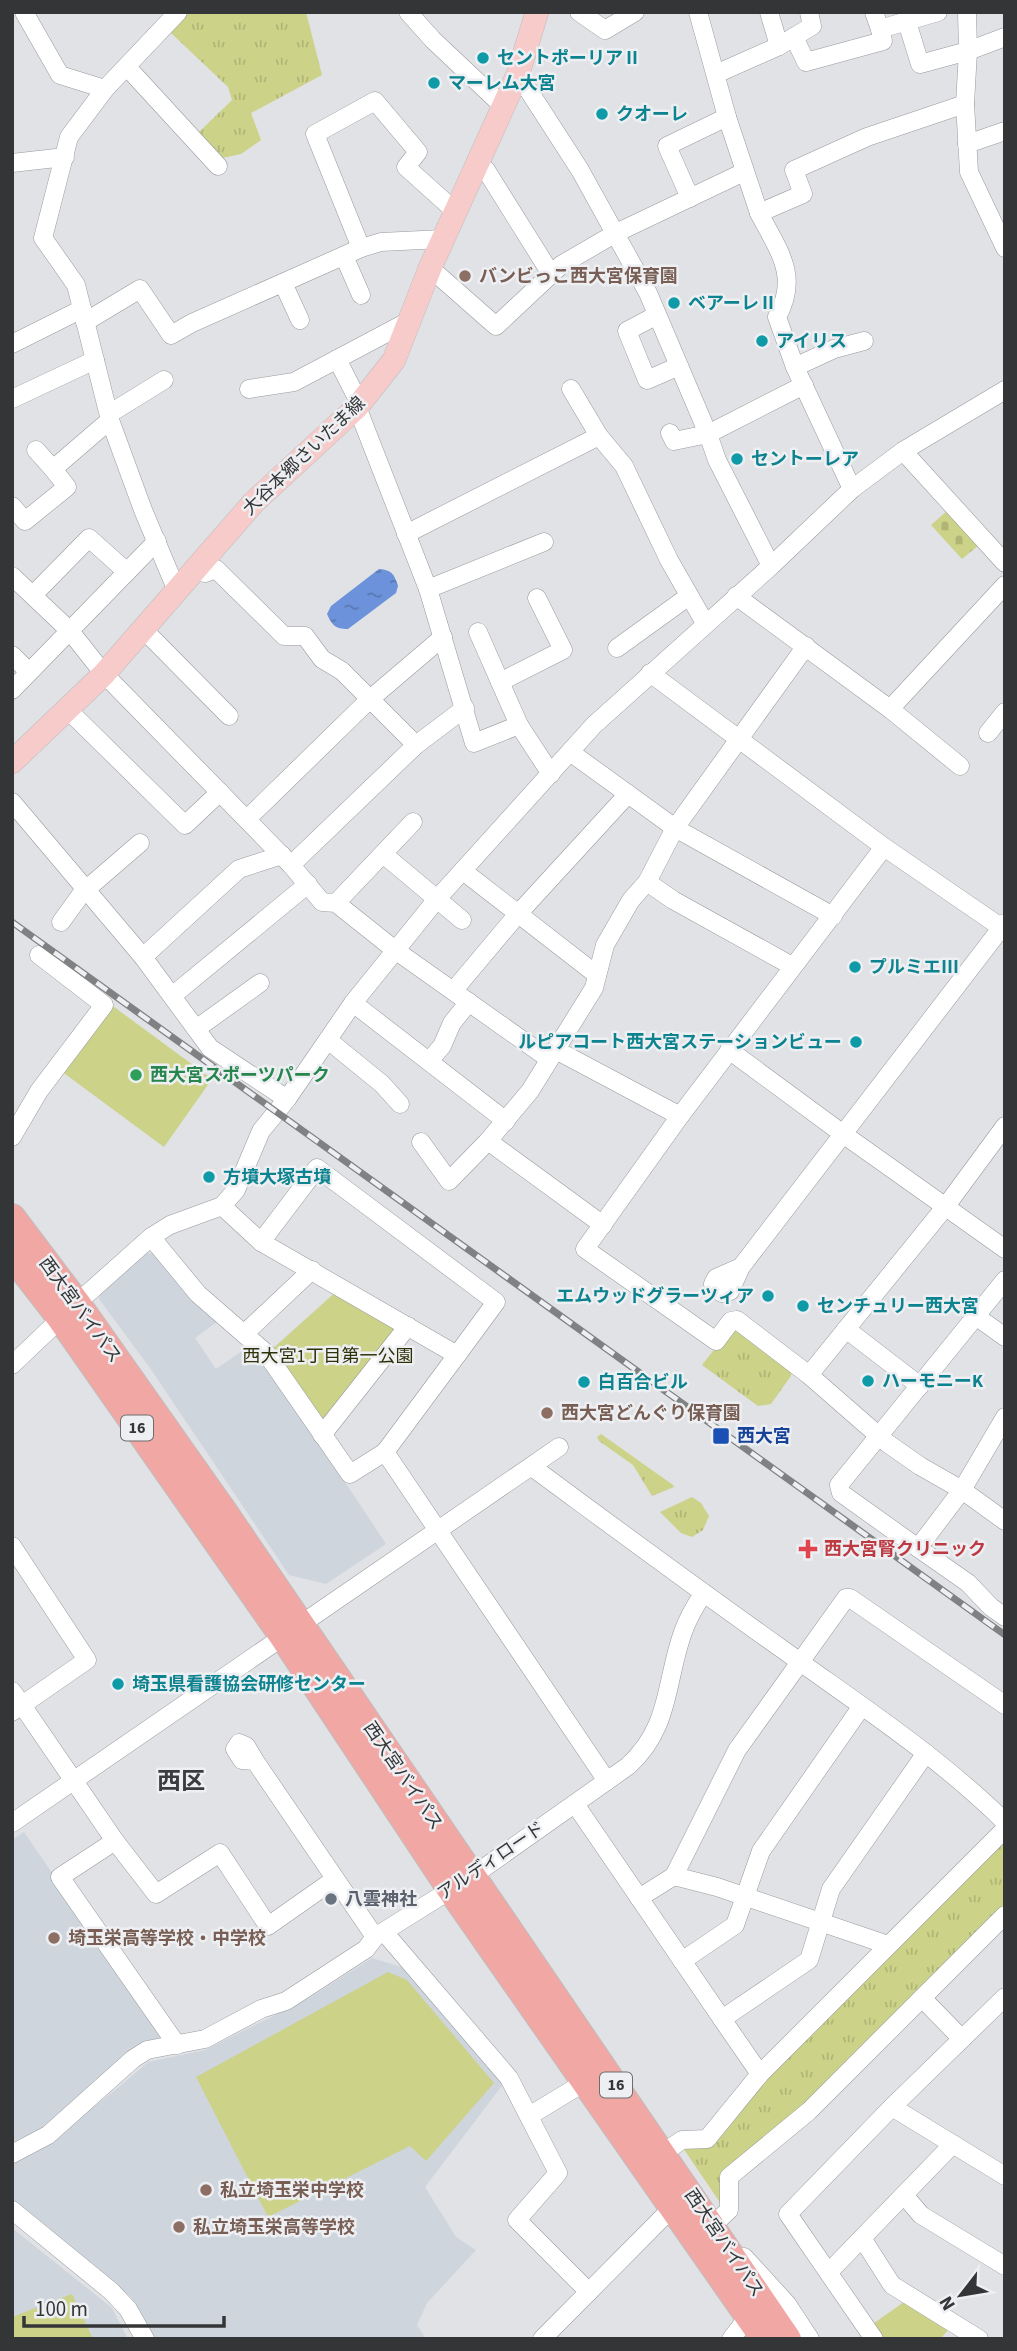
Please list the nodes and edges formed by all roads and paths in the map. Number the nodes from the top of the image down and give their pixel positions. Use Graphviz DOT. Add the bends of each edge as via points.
graph roads {
  1 [pos="24,12"];
  2 [pos="178,12"];
  3 [pos="408,12"];
  4 [pos="537,12"];
  5 [pos="579,12"];
  6 [pos="635,12"];
  7 [pos="698,12"];
  8 [pos="769,12"];
  9 [pos="809,12"];
  10 [pos="938,12"];
  11 [pos="967,12"];
  12 [pos="877,21"];
  13 [pos="907,22"];
  14 [pos="1005,37"];
  15 [pos="787,41"];
  16 [pos="968,51"];
  17 [pos="127,67"];
  18 [pos="518,74"];
  19 [pos="716,74"];
  20 [pos="105,89"];
  21 [pos="965,104"];
  22 [pos="504,107"];
  23 [pos="727,117"];
  24 [pos="1005,131"];
  25 [pos="967,144"];
  26 [pos="65,157"];
  27 [pos="12,163"];
  28 [pos="477,163"];
  29 [pos="218,166"];
  30 [pos="744,172"];
  31 [pos="690,198"];
  32 [pos="455,211"];
  33 [pos="759,213"];
  34 [pos="616,233"];
  35 [pos="443,239"];
  36 [pos="1003,241"];
  37 [pos="361,248"];
  38 [pos="344,256"];
  39 [pos="430,268"];
  40 [pos="551,274"];
  41 [pos="282,283"];
  42 [pos="361,295"];
  43 [pos="657,315"];
  44 [pos="84,316"];
  45 [pos="300,320"];
  46 [pos="409,321"];
  47 [pos="864,341"];
  48 [pos="12,344"];
  49 [pos="337,359"];
  50 [pos="95,360"];
  51 [pos="679,366"];
  52 [pos="795,366"];
  53 [pos="164,380"];
  54 [pos="804,385"];
  55 [pos="249,389"];
  56 [pos="571,389"];
  57 [pos="1005,390"];
  58 [pos="12,399"];
  59 [pos="359,405"];
  60 [pos="110,417"];
  61 [pos="670,433"];
  62 [pos="708,433"];
  63 [pos="599,436"];
  64 [pos="36,450"];
  65 [pos="902,451"];
  66 [pos="53,469"];
  67 [pos="852,489"];
  68 [pos="12,506"];
  69 [pos="406,534"];
  70 [pos="157,541"];
  71 [pos="544,542"];
  72 [pos="1002,557"];
  73 [pos="771,566"];
  74 [pos="197,568"];
  75 [pos="127,572"];
  76 [pos="12,576"];
  77 [pos="1005,585"];
  78 [pos="428,590"];
  79 [pos="177,591"];
  80 [pos="33,595"];
  81 [pos="689,596"];
  82 [pos="736,596"];
  83 [pos="537,598"];
  84 [pos="705,623"];
  85 [pos="144,629"];
  86 [pos="70,631"];
  87 [pos="478,632"];
  88 [pos="443,637"];
  89 [pos="806,646"];
  90 [pos="617,648"];
  91 [pos="12,654"];
  92 [pos="29,672"];
  93 [pos="650,673"];
  94 [pos="104,674"];
  95 [pos="500,682"];
  96 [pos="12,690"];
  97 [pos="369,700"];
  98 [pos="465,708"];
  99 [pos="67,709"];
  100 [pos="890,709"];
  101 [pos="1005,712"];
  102 [pos="229,716"];
  103 [pos="519,725"];
  104 [pos="988,733"];
  105 [pos="738,738"];
  106 [pos="416,745"];
  107 [pos="16,751"];
  108 [pos="570,752"];
  109 [pos="960,766"];
  110 [pos="551,774"];
  111 [pos="220,792"];
  112 [pos="628,794"];
  113 [pos="12,802"];
  114 [pos="247,819"];
  115 [pos="413,822"];
  116 [pos="675,828"];
  117 [pos="140,843"];
  118 [pos="884,847"];
  119 [pos="383,854"];
  120 [pos="286,860"];
  121 [pos="463,871"];
  122 [pos="647,882"];
  123 [pos="308,884"];
  124 [pos="86,890"];
  125 [pos="436,899"];
  126 [pos="336,903"];
  127 [pos="517,915"];
  128 [pos="833,916"];
  129 [pos="462,920"];
  130 [pos="61,922"];
  131 [pos="1004,927"];
  132 [pos="395,950"];
  133 [pos="39,955"];
  134 [pos="143,957"];
  135 [pos="792,966"];
  136 [pos="597,975"];
  137 [pos="260,983"];
  138 [pos="454,990"];
  139 [pos="172,996"];
  140 [pos="469,1002"];
  141 [pos="353,1003"];
  142 [pos="196,1029"];
  143 [pos="328,1040"];
  144 [pos="729,1050"];
  145 [pos="552,1054"];
  146 [pos="429,1060"];
  147 [pos="287,1099"];
  148 [pos="400,1104"];
  149 [pos="680,1116"];
  150 [pos="506,1121"];
  151 [pos="1005,1126"];
  152 [pos="843,1135"];
  153 [pos="12,1137"];
  154 [pos="488,1141"];
  155 [pos="421,1142"];
  156 [pos="222,1206"];
  157 [pos="946,1206"];
  158 [pos="12,1217"];
  159 [pos="603,1225"];
  160 [pos="151,1237"];
  161 [pos="261,1242"];
  162 [pos="1005,1249"];
  163 [pos="12,1256"];
  164 [pos="312,1270"];
  165 [pos="1005,1280"];
  166 [pos="69,1311"];
  167 [pos="977,1317"];
  168 [pos="737,1320"];
  169 [pos="408,1326"];
  170 [pos="846,1329"];
  171 [pos="244,1333"];
  172 [pos="1005,1336"];
  173 [pos="457,1355"];
  174 [pos="12,1365"];
  175 [pos="808,1375"];
  176 [pos="920,1386"];
  177 [pos="1005,1417"];
  178 [pos="322,1435"];
  179 [pos="878,1436"];
  180 [pos="559,1447"];
  181 [pos="385,1452"];
  182 [pos="532,1467"];
  183 [pos="962,1490"];
  184 [pos="1005,1521"];
  185 [pos="438,1532"];
  186 [pos="12,1546"];
  187 [pos="918,1548"];
  188 [pos="703,1594"];
  189 [pos="1005,1617"];
  190 [pos="293,1631"];
  191 [pos="800,1662"];
  192 [pos="15,1703"];
  193 [pos="1005,1705"];
  194 [pos="862,1706"];
  195 [pos="926,1753"];
  196 [pos="255,1761"];
  197 [pos="74,1781"];
  198 [pos="607,1781"];
  199 [pos="575,1804"];
  200 [pos="1005,1822"];
  201 [pos="12,1823"];
  202 [pos="1005,1829"];
  203 [pos="115,1841"];
  204 [pos="674,1875"];
  205 [pos="335,1879"];
  206 [pos="460,1883"];
  207 [pos="744,1896"];
  208 [pos="639,1898"];
  209 [pos="1005,1915"];
  210 [pos="820,1923"];
  211 [pos="379,1934"];
  212 [pos="888,1945"];
  213 [pos="682,1961"];
  214 [pos="1005,1997"];
  215 [pos="922,1998"];
  216 [pos="722,2019"];
  217 [pos="962,2039"];
  218 [pos="177,2045"];
  219 [pos="760,2074"];
  220 [pos="585,2082"];
  221 [pos="892,2107"];
  222 [pos="529,2116"];
  223 [pos="953,2144"];
  224 [pos="12,2154"];
  225 [pos="663,2154"];
  226 [pos="1005,2176"];
  227 [pos="904,2194"];
  228 [pos="673,2207"];
  229 [pos="12,2210"];
  230 [pos="712,2226"];
  231 [pos="862,2238"];
  232 [pos="727,2248"];
  233 [pos="1005,2266"];
  234 [pos="829,2272"];
  235 [pos="589,2292"];
  236 [pos="754,2306"];
  237 [pos="145,2339"];
  238 [pos="542,2339"];
  239 [pos="731,2339"];
  240 [pos="764,2339"];
  241 [pos="788,2339"];
  242 [pos="810,2339"];
  243 [pos="874,2339"];
  244 [pos="978,2339"];
  1 -- 20 [label="street" via="60,75"];
  2 -- 17 [label="street"];
  3 -- 22 [label="street"];
  4 -- 18 [label="main road, 大谷本郷さいたま線"];
  5 -- 6 [label="street" via="605,30"];
  7 -- 19 [label="street"];
  8 -- 15 [label="street"];
  9 -- 15 [label="street" via="812,26"];
  10 -- 13 [label="street"];
  11 -- 16 [label="street"];
  12 -- 13 [label="street"];
  12 -- 15 [label="street" via="883,41 806,62"];
  13 -- 16 [label="street" via="920,64"];
  14 -- 16 [label="street"];
  15 -- 19 [label="street"];
  16 -- 21 [label="street"];
  17 -- 20 [label="street"];
  17 -- 29 [label="street"];
  18 -- 22 [label="main road, 大谷本郷さいたま線"];
  18 -- 34 [label="street"];
  19 -- 23 [label="street"];
  20 -- 26 [label="street" via="69,137"];
  21 -- 25 [label="street"];
  21 -- 33 [label="street" via="867,137 794,170 803,194"];
  22 -- 28 [label="main road, 大谷本郷さいたま線"];
  23 -- 30 [label="street"];
  23 -- 31 [label="street" via="667,146"];
  24 -- 25 [label="street"];
  25 -- 36 [label="street" via="969,172"];
  26 -- 27 [label="street"];
  26 -- 44 [label="street" via="43,238 76,285"];
  28 -- 32 [label="main road, 大谷本郷さいたま線"];
  28 -- 40 [label="street" via="486,170"];
  30 -- 31 [label="street"];
  30 -- 33 [label="street"];
  31 -- 34 [label="street"];
  32 -- 35 [label="main road, 大谷本郷さいたま線"];
  32 -- 37 [label="street" via="406,167 418,152 374,101 316,134"];
  33 -- 52 [label="street" via="783,259 789,286 777,317"];
  34 -- 40 [label="street"];
  34 -- 43 [label="street"];
  35 -- 37 [label="street" via="381,242"];
  35 -- 39 [label="main road, 大谷本郷さいたま線"];
  37 -- 38 [label="street"];
  38 -- 41 [label="street"];
  38 -- 42 [label="street"];
  39 -- 40 [label="street" via="496,326"];
  39 -- 46 [label="main road, 大谷本郷さいたま線"];
  41 -- 44 [label="street" via="171,335 140,289"];
  41 -- 45 [label="street"];
  43 -- 51 [label="street"];
  43 -- 51 [label="street" via="627,331 647,380"];
  44 -- 48 [label="street"];
  44 -- 50 [label="street"];
  46 -- 49 [label="street"];
  46 -- 59 [label="main road, 大谷本郷さいたま線" via="394,360"];
  47 -- 52 [label="street"];
  49 -- 55 [label="street" via="294,382"];
  49 -- 59 [label="street"];
  50 -- 58 [label="street"];
  50 -- 60 [label="street"];
  51 -- 62 [label="street"];
  52 -- 54 [label="street"];
  53 -- 60 [label="street"];
  54 -- 62 [label="street"];
  54 -- 67 [label="street"];
  56 -- 63 [label="street"];
  57 -- 65 [label="street"];
  59 -- 69 [label="street"];
  59 -- 74 [label="main road, 大谷本郷さいたま線" via="254,502"];
  60 -- 66 [label="street"];
  60 -- 70 [label="street"];
  61 -- 62 [label="street" via="674,441"];
  62 -- 73 [label="street"];
  63 -- 69 [label="street"];
  63 -- 81 [label="street" via="624,466"];
  64 -- 66 [label="street"];
  65 -- 67 [label="street"];
  65 -- 72 [label="street"];
  66 -- 68 [label="street" via="67,487 25,521"];
  67 -- 73 [label="street"];
  69 -- 78 [label="street"];
  70 -- 75 [label="street"];
  70 -- 79 [label="street"];
  71 -- 78 [label="street"];
  73 -- 82 [label="street"];
  74 -- 79 [label="main road, 大谷本郷さいたま線"];
  74 -- 97 [label="street" via="205,573 216,569 284,636 304,636 322,660 342,671"];
  75 -- 80 [label="street" via="89,538"];
  75 -- 86 [label="street"];
  76 -- 80 [label="street"];
  77 -- 100 [label="street"];
  78 -- 88 [label="street"];
  79 -- 85 [label="main road, 大谷本郷さいたま線"];
  80 -- 86 [label="street"];
  81 -- 84 [label="street"];
  81 -- 90 [label="street"];
  82 -- 84 [label="street"];
  82 -- 89 [label="street"];
  83 -- 95 [label="street" via="563,650"];
  84 -- 93 [label="street"];
  85 -- 94 [label="main road, 大谷本郷さいたま線"];
  85 -- 102 [label="street"];
  86 -- 92 [label="street"];
  86 -- 94 [label="street"];
  87 -- 95 [label="street"];
  88 -- 97 [label="street"];
  88 -- 98 [label="street"];
  89 -- 100 [label="street"];
  89 -- 105 [label="street"];
  91 -- 92 [label="street"];
  92 -- 96 [label="street"];
  93 -- 105 [label="street"];
  93 -- 108 [label="street"];
  94 -- 99 [label="main road, 大谷本郷さいたま線"];
  94 -- 111 [label="street"];
  95 -- 103 [label="street"];
  97 -- 106 [label="street"];
  97 -- 114 [label="street"];
  98 -- 103 [label="street" via="474,743"];
  98 -- 106 [label="street"];
  99 -- 107 [label="main road, 大谷本郷さいたま線"];
  99 -- 111 [label="street" via="185,825"];
  100 -- 109 [label="street"];
  101 -- 104 [label="street"];
  103 -- 110 [label="street"];
  105 -- 116 [label="street"];
  105 -- 118 [label="street"];
  106 -- 120 [label="street"];
  108 -- 110 [label="street"];
  108 -- 112 [label="street"];
  110 -- 121 [label="street"];
  111 -- 114 [label="street"];
  112 -- 116 [label="street"];
  112 -- 127 [label="street"];
  113 -- 124 [label="street"];
  114 -- 120 [label="street"];
  115 -- 119 [label="street"];
  116 -- 122 [label="street"];
  116 -- 128 [label="street"];
  117 -- 124 [label="street"];
  118 -- 128 [label="street"];
  118 -- 131 [label="street"];
  119 -- 125 [label="street"];
  119 -- 126 [label="street"];
  120 -- 123 [label="street"];
  120 -- 134 [label="street" via="239,869"];
  121 -- 125 [label="street"];
  121 -- 127 [label="street"];
  122 -- 135 [label="street"];
  122 -- 136 [label="street" via="605,945"];
  123 -- 126 [label="street" via="322,902"];
  123 -- 139 [label="street"];
  124 -- 130 [label="street"];
  124 -- 134 [label="street"];
  125 -- 129 [label="street"];
  125 -- 132 [label="street"];
  126 -- 132 [label="street"];
  127 -- 136 [label="street"];
  127 -- 138 [label="street"];
  128 -- 135 [label="street"];
  131 -- 152 [label="street"];
  132 -- 138 [label="street"];
  132 -- 141 [label="street"];
  133 -- 153 [label="street" via="104,1005 38,1091"];
  134 -- 139 [label="street"];
  135 -- 144 [label="street"];
  136 -- 145 [label="street" via="594,988"];
  137 -- 142 [label="street"];
  138 -- 140 [label="street"];
  139 -- 142 [label="street"];
  140 -- 145 [label="street"];
  140 -- 146 [label="street"];
  141 -- 143 [label="street"];
  141 -- 146 [label="street"];
  142 -- 147 [label="street" via="210,1048"];
  143 -- 147 [label="street"];
  143 -- 148 [label="street"];
  144 -- 149 [label="street"];
  144 -- 152 [label="street"];
  145 -- 149 [label="street"];
  145 -- 150 [label="street"];
  146 -- 150 [label="street"];
  147 -- 156 [label="street" via="261,1131 236,1190"];
  149 -- 159 [label="street"];
  150 -- 154 [label="street"];
  151 -- 157 [label="street"];
  152 -- 157 [label="street"];
  152 -- 168 [label="street" via="734,1277 730,1291"];
  154 -- 155 [label="street" via="449,1181"];
  154 -- 159 [label="street"];
  156 -- 160 [label="street"];
  156 -- 161 [label="street"];
  157 -- 162 [label="street"];
  157 -- 170 [label="street"];
  158 -- 166 [label="highway, 西大宮バイパス / 16"];
  159 -- 168 [label="street" via="585,1249 716,1341 731,1321"];
  160 -- 166 [label="street"];
  160 -- 171 [label="street" via="198,1294"];
  161 -- 164 [label="street"];
  161 -- 173 [label="street" via="317,1168 496,1302"];
  163 -- 166 [label="highway, 西大宮バイパス / 16"];
  164 -- 169 [label="street"];
  164 -- 171 [label="street"];
  165 -- 167 [label="street"];
  166 -- 174 [label="street"];
  166 -- 190 [label="highway, 西大宮バイパス / 16"];
  167 -- 172 [label="street"];
  167 -- 176 [label="street"];
  168 -- 175 [label="street"];
  169 -- 173 [label="street"];
  169 -- 178 [label="street"];
  170 -- 175 [label="street"];
  170 -- 176 [label="street"];
  171 -- 178 [label="street" via="266,1353"];
  173 -- 181 [label="street"];
  175 -- 179 [label="street"];
  176 -- 179 [label="street"];
  177 -- 183 [label="street"];
  178 -- 181 [label="street" via="350,1474"];
  179 -- 183 [label="street"];
  179 -- 187 [label="street" via="839,1485 841,1493"];
  180 -- 182 [label="street"];
  181 -- 185 [label="street"];
  182 -- 185 [label="street"];
  182 -- 188 [label="street"];
  183 -- 184 [label="street"];
  183 -- 187 [label="street"];
  185 -- 190 [label="street"];
  185 -- 198 [label="street"];
  186 -- 192 [label="street" via="87,1660"];
  187 -- 189 [label="street" via="968,1583"];
  188 -- 191 [label="street"];
  188 -- 198 [label="street, アルディロード" via="683,1632 656,1730 638,1756"];
  190 -- 197 [label="street"];
  190 -- 206 [label="highway, 西大宮バイパス / 16"];
  191 -- 193 [label="street" via="850,1598"];
  191 -- 194 [label="street"];
  191 -- 204 [label="street" via="737,1750"];
  192 -- 197 [label="street"];
  194 -- 195 [label="street"];
  194 -- 207 [label="street" via="761,1852"];
  195 -- 200 [label="street"];
  195 -- 210 [label="street" via="831,1889"];
  196 -- 205 [label="street"];
  197 -- 201 [label="street"];
  197 -- 203 [label="street"];
  198 -- 199 [label="street, アルディロード"];
  199 -- 206 [label="street, アルディロード"];
  199 -- 208 [label="street"];
  202 -- 212 [label="street"];
  203 -- 205 [label="street" via="156,1894 220,1853 268,1926"];
  203 -- 218 [label="street" via="60,1877"];
  204 -- 207 [label="street"];
  204 -- 208 [label="street"];
  205 -- 211 [label="street"];
  206 -- 211 [label="street, アルディロード"];
  206 -- 220 [label="highway, 西大宮バイパス / 16"];
  206 -- 225 [label="highway, 西大宮バイパス / 16"];
  207 -- 210 [label="street"];
  207 -- 213 [label="street" via="735,1925"];
  208 -- 213 [label="street"];
  209 -- 215 [label="street"];
  210 -- 212 [label="street"];
  210 -- 216 [label="street" via="809,1960"];
  211 -- 218 [label="street, アルディロード" via="366,1949 286,2001 205,2039"];
  211 -- 222 [label="street" via="509,2078"];
  212 -- 219 [label="street"];
  213 -- 216 [label="street"];
  214 -- 217 [label="street"];
  215 -- 217 [label="street"];
  215 -- 230 [label="street" via="809,2111 729,2178 729,2210"];
  216 -- 219 [label="street"];
  217 -- 221 [label="street"];
  218 -- 224 [label="street, アルディロード" via="148,2050 133,2059 48,2135"];
  219 -- 225 [label="street" via="706,2139 681,2140"];
  220 -- 222 [label="street"];
  220 -- 228 [label="highway, 西大宮バイパス / 16"];
  221 -- 223 [label="street"];
  221 -- 234 [label="street" via="788,2214"];
  222 -- 235 [label="street" via="558,2173 517,2220"];
  223 -- 226 [label="street"];
  223 -- 227 [label="street"];
  225 -- 230 [label="highway, 西大宮バイパス / 16"];
  227 -- 231 [label="street"];
  227 -- 233 [label="street" via="921,2215"];
  228 -- 235 [label="street"];
  228 -- 236 [label="highway, 西大宮バイパス / 16"];
  229 -- 237 [label="street" via="111,2291"];
  230 -- 232 [label="highway, 西大宮バイパス / 16"];
  231 -- 234 [label="street"];
  231 -- 244 [label="street" via="891,2285"];
  232 -- 236 [label="highway, 西大宮バイパス / 16"];
  232 -- 242 [label="street" via="741,2253 787,2304"];
  234 -- 243 [label="street"];
  235 -- 238 [label="street"];
  236 -- 239 [label="street"];
  236 -- 240 [label="highway, 西大宮バイパス / 16"];
  236 -- 241 [label="highway, 西大宮バイパス / 16"];
}
